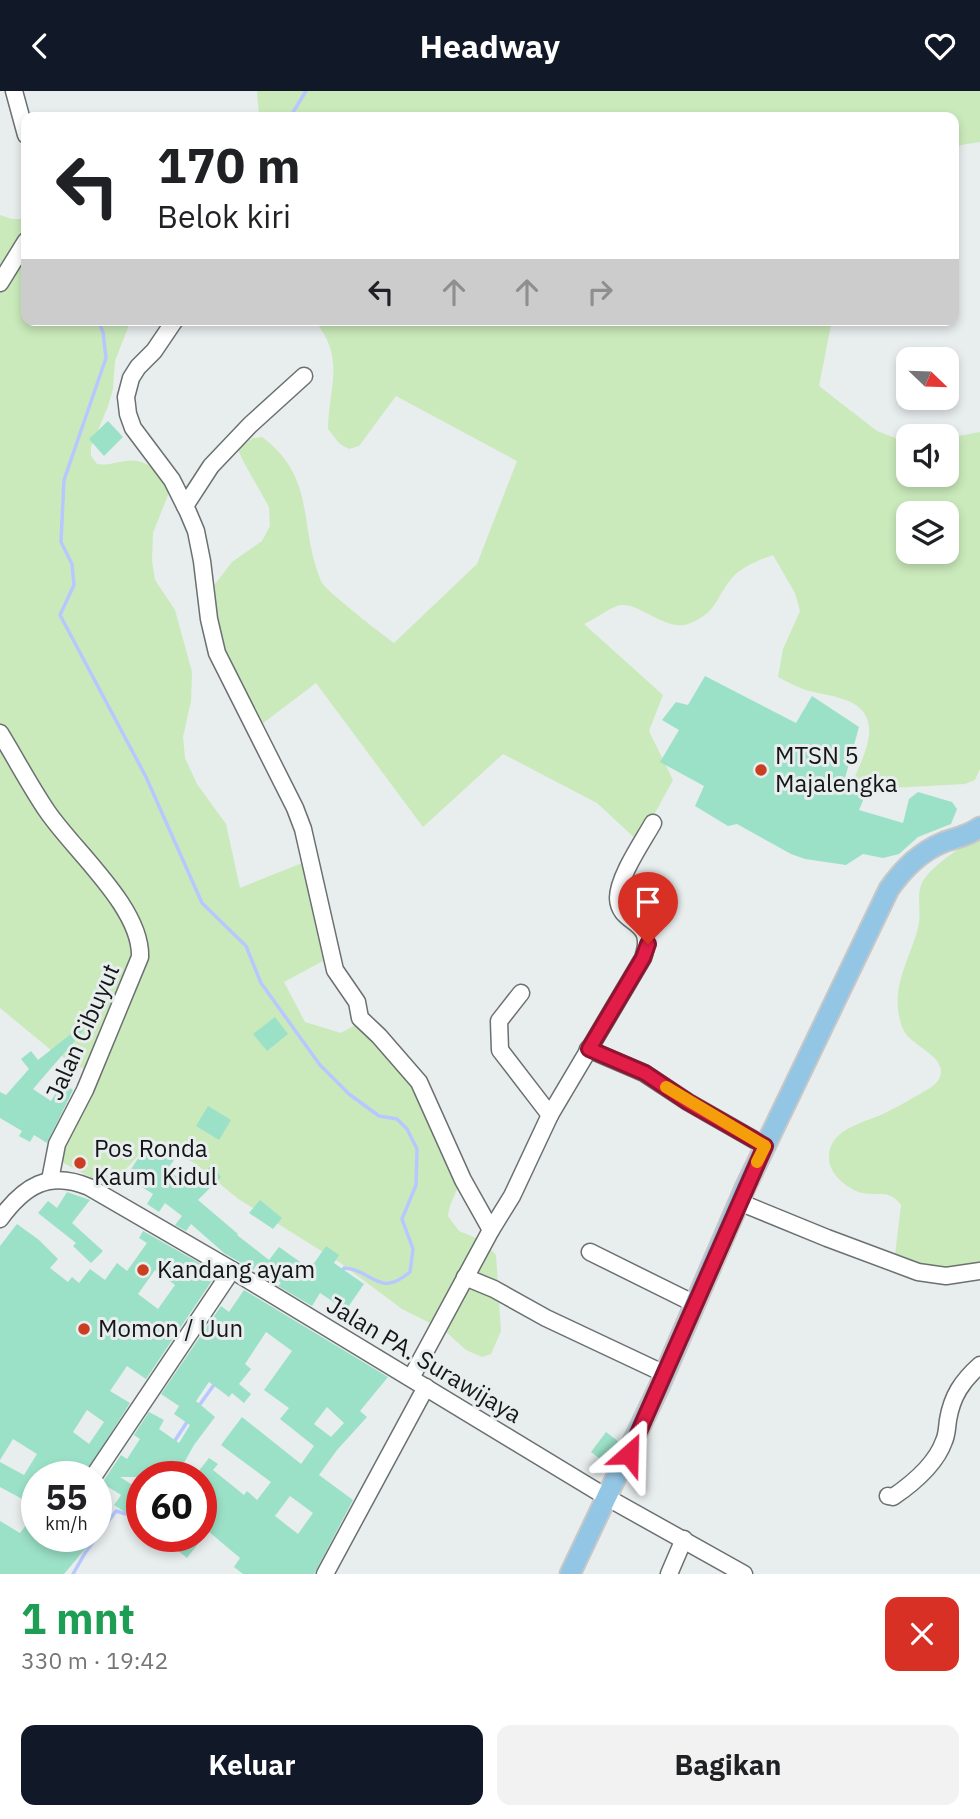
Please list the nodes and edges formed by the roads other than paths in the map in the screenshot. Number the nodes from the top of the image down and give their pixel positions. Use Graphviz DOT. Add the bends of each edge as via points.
graph roads {
  1 [pos="14,91"];
  2 [pos="21,117"];
  3 [pos="21,249"];
  4 [pos="0,283"];
  5 [pos="171,326"];
  6 [pos="304,376"];
  7 [pos="185,506"];
  8 [pos="0,733"];
  9 [pos="653,823"];
  10 [pos="980,827"];
  11 [pos="521,993"];
  12 [pos="589,1049"];
  13 [pos="550,1115"];
  14 [pos="765,1146"];
  15 [pos="50,1180"];
  16 [pos="739,1202"];
  17 [pos="0,1219"];
  18 [pos="491,1230"];
  19 [pos="590,1252"];
  20 [pos="232,1270"];
  21 [pos="980,1271"];
  22 [pos="465,1277"];
  23 [pos="695,1304"];
  24 [pos="980,1366"];
  25 [pos="665,1374"];
  26 [pos="411,1378"];
  27 [pos="426,1387"];
  28 [pos="104,1461"];
  29 [pos="888,1496"];
  30 [pos="608,1498"];
  31 [pos="684,1539"];
  32 [pos="326,1574"];
  33 [pos="570,1574"];
  34 [pos="669,1574"];
  35 [pos="744,1574"];
  1 -- 2 [label="street"];
  3 -- 4 [label="street"];
  5 -- 7 [label="street" via="138,367 125,397 133,428 172,480"];
  6 -- 7 [label="street" via="211,466"];
  7 -- 18 [label="street" via="196,531 217,653 303,829 335,970 357,1002 360,1018 419,1082"];
  8 -- 15 [label="street, Jalan Cibuyut" via="47,811 134,925 141,946 85,1090 57,1144"];
  9 -- 12 [label="street" via="618,898 623,913 644,931 648,944"];
  10 -- 14 [label="main road" via="914,859 889,889"];
  11 -- 13 [label="street" via="499,1021 500,1049"];
  12 -- 13 [label="street"];
  12 -- 14 [label="street" via="645,1073"];
  13 -- 18 [label="street"];
  14 -- 16 [label="main road"];
  15 -- 17 [label="street" via="18,1197"];
  15 -- 20 [label="street, Jalan PA. Surawijaya" via="73,1180 89,1187"];
  16 -- 21 [label="street" via="918,1272 946,1276"];
  16 -- 23 [label="main road"];
  18 -- 22 [label="street"];
  19 -- 23 [label="street"];
  20 -- 26 [label="street, Jalan PA. Surawijaya"];
  20 -- 28 [label="street"];
  22 -- 25 [label="street"];
  22 -- 26 [label="street"];
  23 -- 25 [label="main road"];
  24 -- 29 [label="street" via="965,1378 951,1401 944,1442 935,1457 914,1481"];
  25 -- 30 [label="main road"];
  26 -- 27 [label="street, Jalan PA. Surawijaya"];
  27 -- 30 [label="street, Jalan PA. Surawijaya"];
  27 -- 32 [label="street"];
  30 -- 31 [label="street, Jalan PA. Surawijaya"];
  30 -- 33 [label="main road"];
  31 -- 34 [label="street"];
  31 -- 35 [label="street, Jalan PA. Surawijaya"];
}
